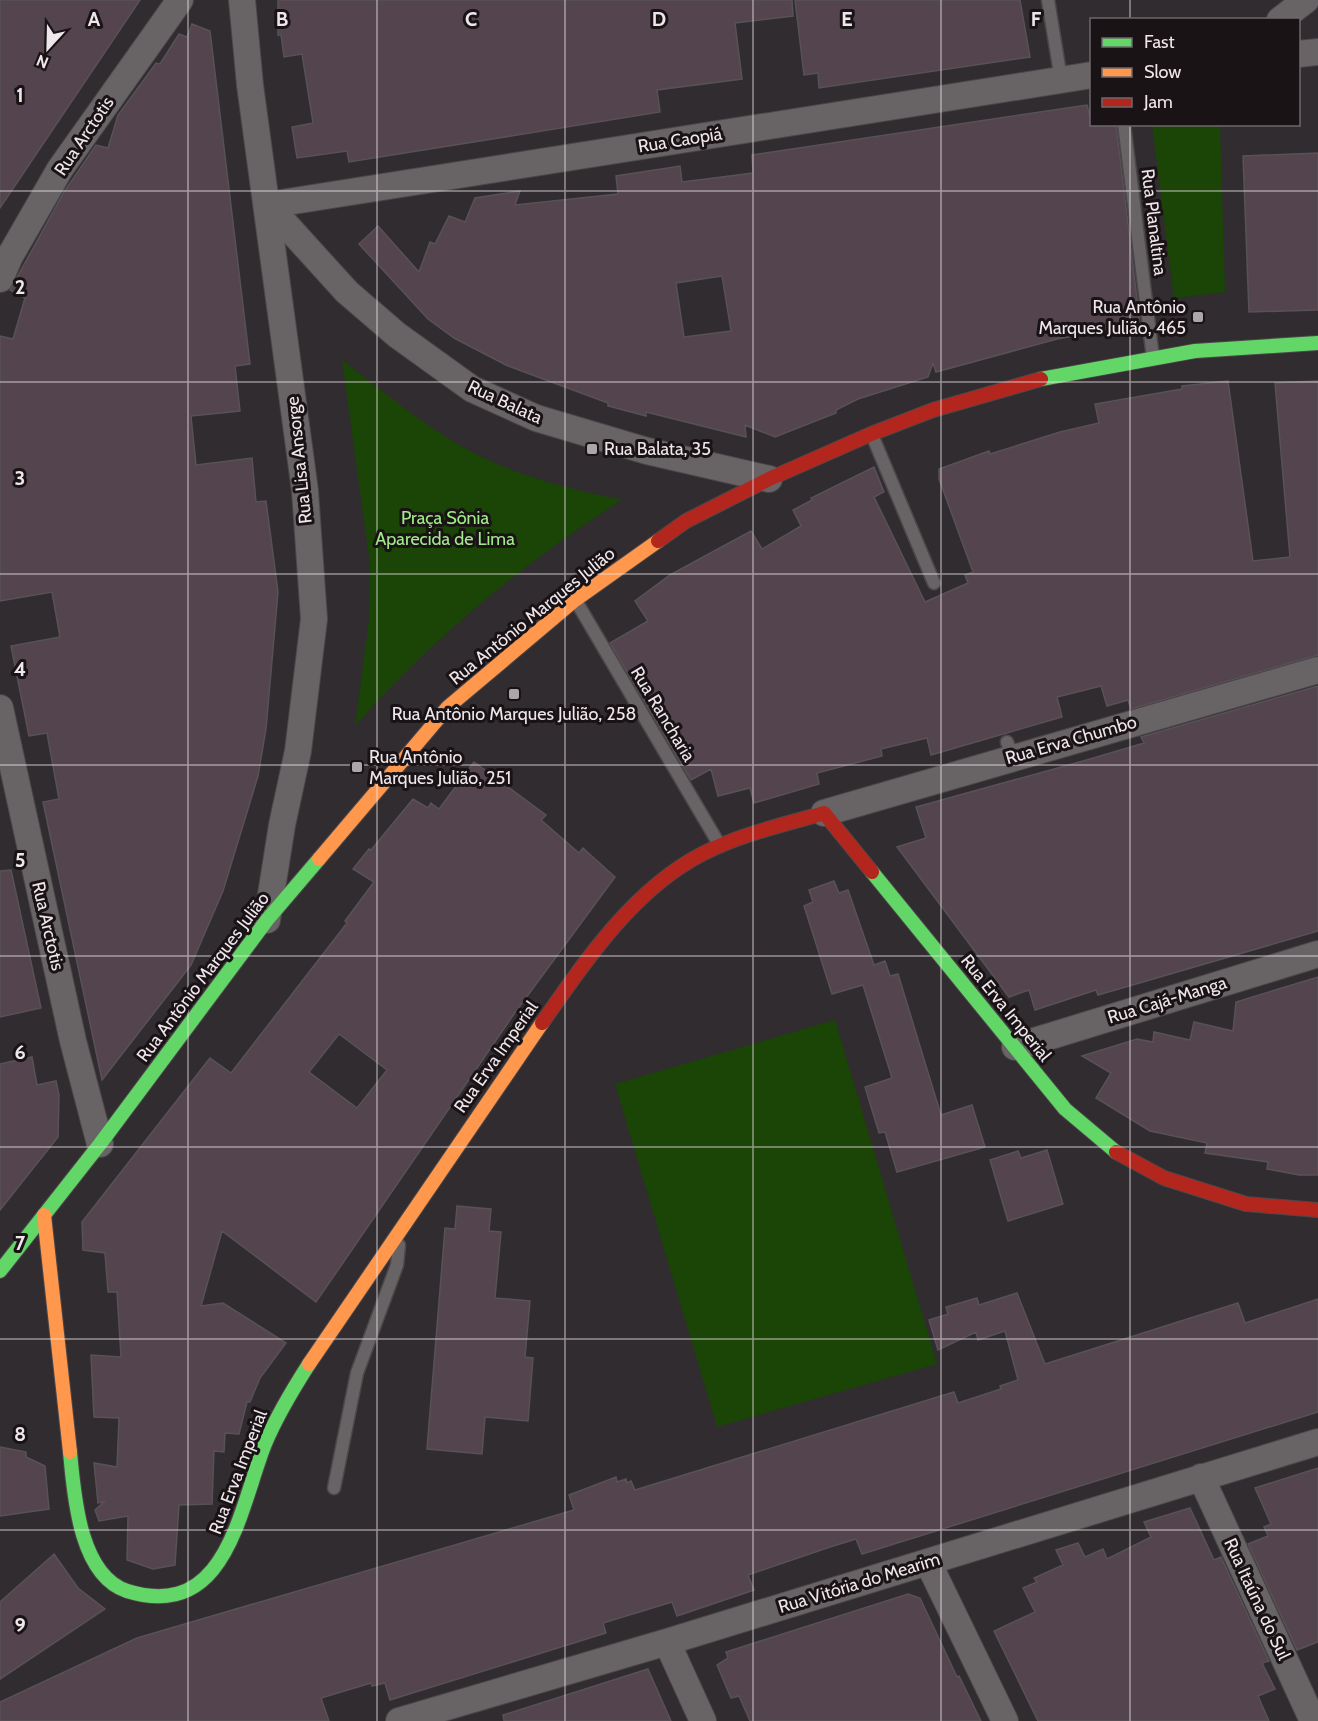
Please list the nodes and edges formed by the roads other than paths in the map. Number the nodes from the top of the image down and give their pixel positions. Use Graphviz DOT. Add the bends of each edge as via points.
graph roads {
  1 [pos="180,0"];
  2 [pos="242,0"];
  3 [pos="1048,0"];
  4 [pos="1306,0"];
  5 [pos="1283,18"];
  6 [pos="1318,52"];
  7 [pos="1300,54"];
  8 [pos="1090,75"];
  9 [pos="1061,79"];
  10 [pos="1124,126"];
  11 [pos="268,205"];
  12 [pos="0,279"];
  13 [pos="1318,343"];
  14 [pos="1153,359"];
  15 [pos="871,434"];
  16 [pos="769,479"];
  17 [pos="934,583"];
  18 [pos="575,600"];
  19 [pos="1318,670"];
  20 [pos="0,708"];
  21 [pos="824,813"];
  22 [pos="720,846"];
  23 [pos="267,920"];
  24 [pos="1318,954"];
  25 [pos="1015,1047"];
  26 [pos="100,1144"];
  27 [pos="1318,1210"];
  28 [pos="44,1215"];
  29 [pos="401,1226"];
  30 [pos="0,1271"];
  31 [pos="1318,1442"];
  32 [pos="1201,1477"];
  33 [pos="334,1488"];
  34 [pos="928,1562"];
  35 [pos="666,1642"];
  36 [pos="399,1721"];
  37 [pos="703,1721"];
  38 [pos="1005,1721"];
  39 [pos="1313,1721"];
  1 -- 12 [label="street, Rua Arctotis" via="60,169"];
  2 -- 11 [label="street, Rua Lisa Ansorge"];
  3 -- 9 [label="lane"];
  4 -- 5 [label="street"];
  6 -- 7 [label="street"];
  8 -- 9 [label="street, Rua Caopiá"];
  9 -- 11 [label="street, Rua Caopiá"];
  10 -- 14 [label="lane, Rua Planaltina"];
  11 -- 16 [label="street, Rua Balata" via="348,292 397,335 472,389 536,418 647,451"];
  11 -- 23 [label="street, Rua Lisa Ansorge" via="304,491 314,619 298,751"];
  13 -- 14 [label="street, Rua Antônio Marques Julião" via="1195,351"];
  14 -- 15 [label="street, Rua Antônio Marques Julião" via="1043,379 933,410"];
  15 -- 16 [label="street, Rua Antônio Marques Julião"];
  15 -- 17 [label="lane"];
  16 -- 18 [label="street, Rua Antônio Marques Julião" via="686,521"];
  18 -- 22 [label="lane, Rua Rancharia"];
  18 -- 23 [label="street, Rua Antônio Marques Julião" via="448,707"];
  19 -- 21 [label="street, Rua Erva Chumbo" via="1010,750"];
  20 -- 26 [label="street, Rua Arctotis"];
  21 -- 22 [label="street, Rua Erva Imperial"];
  21 -- 25 [label="street, Rua Erva Imperial"];
  22 -- 29 [label="street, Rua Erva Imperial" via="686,864 618,922 567,988"];
  23 -- 26 [label="street, Rua Antônio Marques Julião"];
  24 -- 25 [label="street, Rua Cajá-Manga"];
  25 -- 27 [label="street, Rua Erva Imperial" via="1074,1117 1110,1149 1164,1178 1246,1204"];
  26 -- 28 [label="street, Rua Antônio Marques Julião"];
  28 -- 29 [label="street, Rua Erva Imperial" via="75,1510 96,1566 116,1587 141,1595 191,1590 225,1556 266,1442 289,1395"];
  28 -- 30 [label="street, Rua Antônio Marques Julião"];
  29 -- 33 [label="lane" via="397,1265 357,1372"];
  31 -- 32 [label="street, Rua Vitória do Mearim"];
  32 -- 34 [label="street, Rua Vitória do Mearim"];
  32 -- 39 [label="street, Rua Itaúna do Sul"];
  34 -- 35 [label="street, Rua Vitória do Mearim"];
  34 -- 38 [label="street"];
  35 -- 36 [label="street, Rua Vitória do Mearim"];
  35 -- 37 [label="street"];
}
